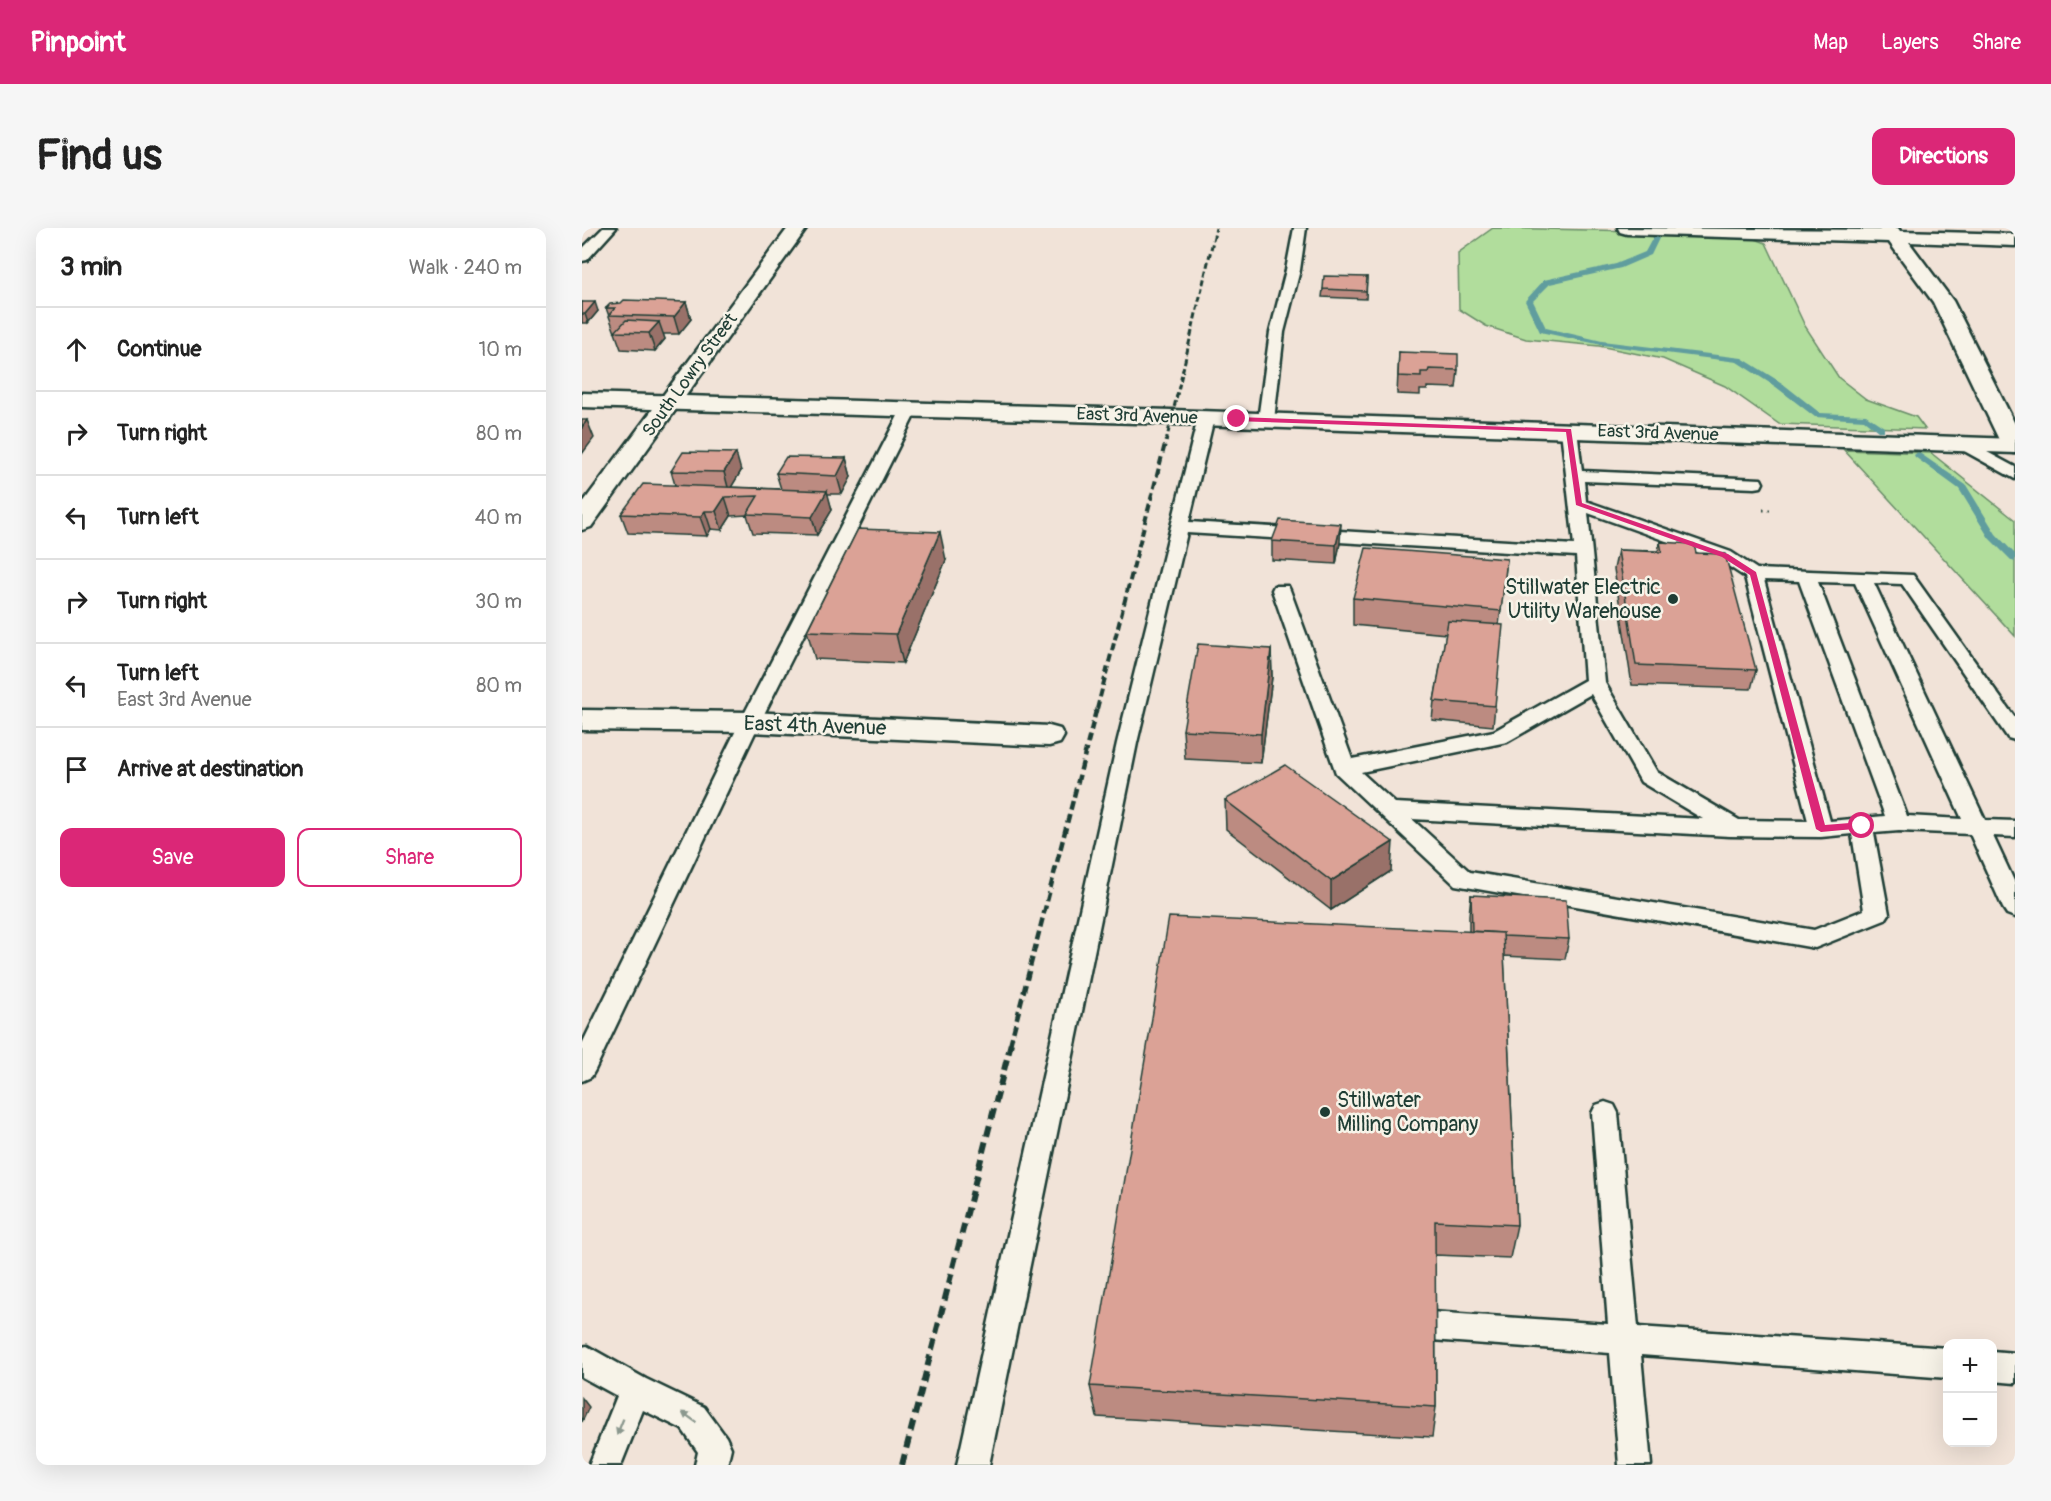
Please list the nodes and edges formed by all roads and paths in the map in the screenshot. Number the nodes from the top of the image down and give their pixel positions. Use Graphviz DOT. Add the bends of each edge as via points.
graph roads {
  1 [pos="610,228"];
  2 [pos="798,228"];
  3 [pos="1300,228"];
  4 [pos="1626,228"];
  5 [pos="1644,229"];
  6 [pos="1891,232"];
  7 [pos="2015,240"];
  8 [pos="582,257"];
  9 [pos="582,400"];
  10 [pos="669,403"];
  11 [pos="909,410"];
  12 [pos="1206,418"];
  13 [pos="1266,420"];
  14 [pos="1569,430"];
  15 [pos="1963,444"];
  16 [pos="2015,446"];
  17 [pos="2015,474"];
  18 [pos="1575,476"];
  19 [pos="1755,483"];
  20 [pos="1578,504"];
  21 [pos="582,522"];
  22 [pos="1179,527"];
  23 [pos="1584,551"];
  24 [pos="1753,574"];
  25 [pos="1806,575"];
  26 [pos="1862,578"];
  27 [pos="1281,590"];
  28 [pos="1595,683"];
  29 [pos="582,720"];
  30 [pos="750,722"];
  31 [pos="2015,734"];
  32 [pos="1049,736"];
  33 [pos="1344,768"];
  34 [pos="1390,810"];
  35 [pos="1899,823"];
  36 [pos="1862,826"];
  37 [pos="1978,827"];
  38 [pos="1735,828"];
  39 [pos="1821,829"];
  40 [pos="2015,829"];
  41 [pos="2015,908"];
  42 [pos="582,1070"];
  43 [pos="1605,1113"];
  44 [pos="1431,1326"];
  45 [pos="1624,1339"];
  46 [pos="582,1362"];
  47 [pos="1943,1363"];
  48 [pos="1997,1366"];
  49 [pos="2015,1368"];
  50 [pos="635,1389"];
  51 [pos="605,1465"];
  52 [pos="711,1465"];
  53 [pos="973,1465"];
  54 [pos="1635,1465"];
  1 -- 8 [label="lane"];
  2 -- 10 [label="street, South Lowry Street"];
  3 -- 13 [label="lane" via="1276,332"];
  4 -- 5 [label="street"];
  5 -- 6 [label="street"];
  6 -- 7 [label="street"];
  6 -- 16 [label="street" via="1943,301"];
  9 -- 10 [label="street, East 3rd Avenue"];
  10 -- 11 [label="street, East 3rd Avenue"];
  10 -- 21 [label="street, South Lowry Street"];
  11 -- 12 [label="street, East 3rd Avenue"];
  11 -- 30 [label="lane"];
  12 -- 13 [label="street, East 3rd Avenue"];
  12 -- 22 [label="lane"];
  13 -- 14 [label="street, East 3rd Avenue"];
  14 -- 15 [label="street, East 3rd Avenue"];
  14 -- 18 [label="lane"];
  15 -- 16 [label="street, East 3rd Avenue"];
  15 -- 17 [label="lane"];
  18 -- 19 [label="lane"];
  18 -- 20 [label="lane"];
  20 -- 23 [label="lane"];
  20 -- 24 [label="lane" via="1725,556"];
  22 -- 23 [label="lane"];
  22 -- 53 [label="lane" via="1127,743"];
  23 -- 28 [label="lane"];
  24 -- 25 [label="lane"];
  24 -- 39 [label="lane"];
  25 -- 26 [label="lane"];
  25 -- 35 [label="lane"];
  26 -- 31 [label="lane" via="1907,579"];
  26 -- 37 [label="lane"];
  27 -- 33 [label="lane"];
  28 -- 33 [label="lane" via="1500,737"];
  28 -- 38 [label="lane" via="1649,777"];
  29 -- 30 [label="street, East 4th Avenue"];
  30 -- 32 [label="street, East 4th Avenue"];
  30 -- 42 [label="lane"];
  33 -- 34 [label="lane"];
  34 -- 36 [label="lane" via="1463,879 1815,939 1877,914"];
  34 -- 38 [label="lane"];
  35 -- 36 [label="lane"];
  35 -- 37 [label="lane"];
  36 -- 39 [label="lane"];
  37 -- 40 [label="lane"];
  37 -- 41 [label="lane"];
  38 -- 39 [label="lane"];
  43 -- 45 [label="lane"];
  44 -- 45 [label="lane"];
  45 -- 47 [label="lane"];
  45 -- 54 [label="lane"];
  46 -- 50 [label="lane" via="587,1361"];
  48 -- 49 [label="lane"];
  50 -- 51 [label="lane, one-way"];
  52 -- 50 [label="lane, one-way" via="714,1448 693,1418"];
}
